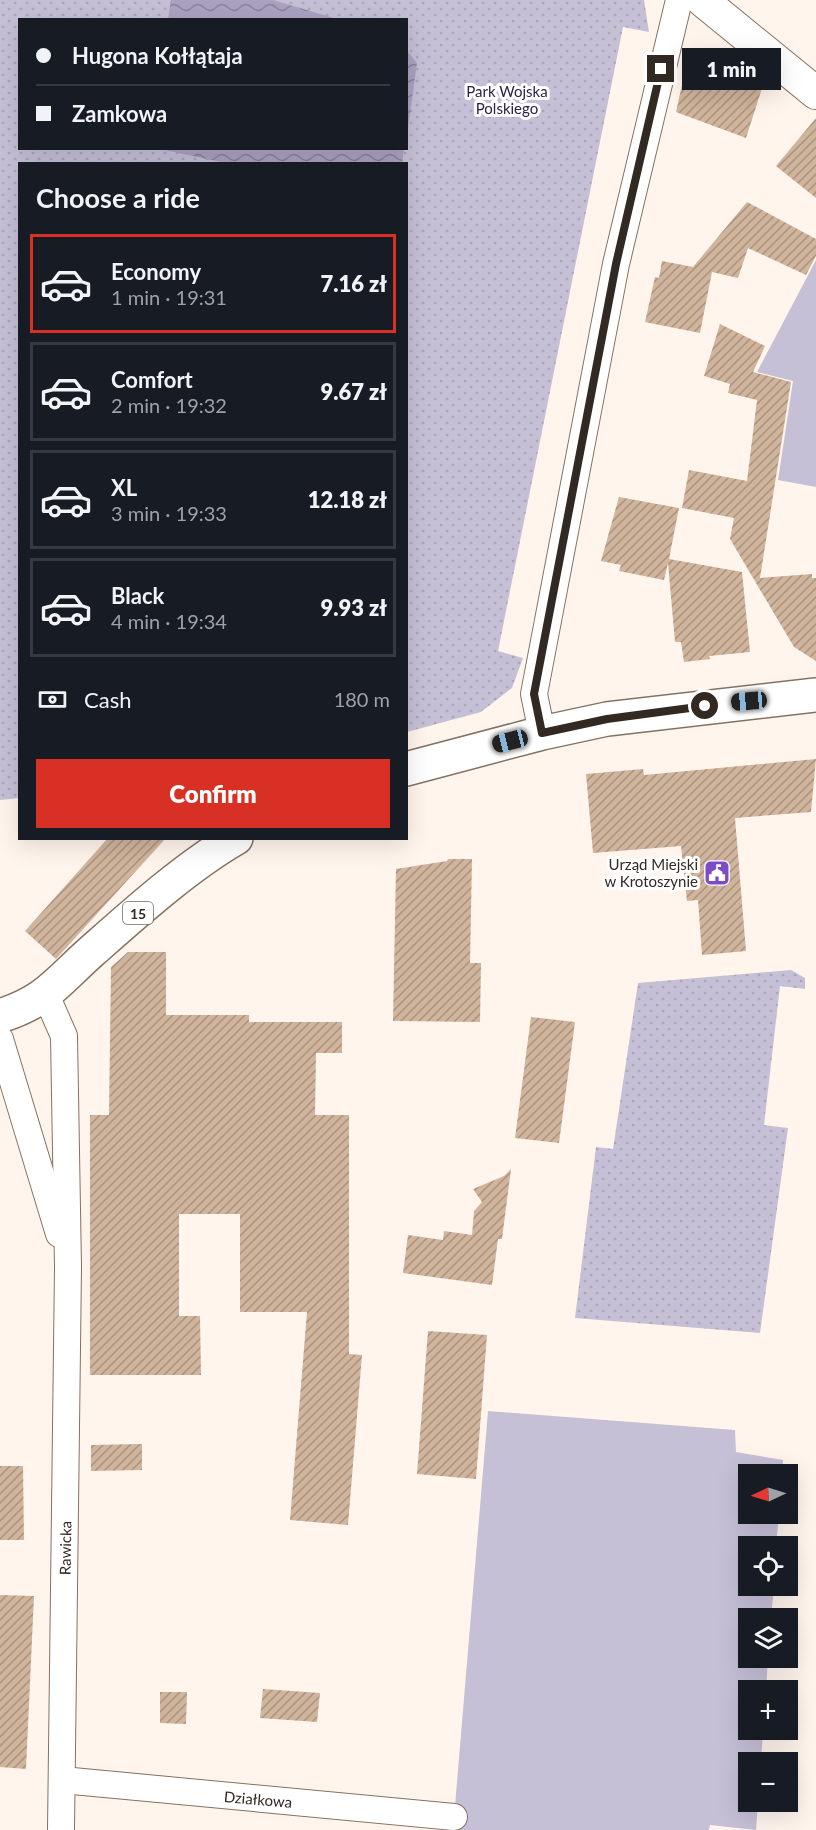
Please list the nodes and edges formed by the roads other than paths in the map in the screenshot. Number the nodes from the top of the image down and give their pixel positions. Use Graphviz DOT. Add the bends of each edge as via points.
graph roads {
  1 [pos="679,0"];
  2 [pos="702,0"];
  3 [pos="816,93"];
  4 [pos="816,695"];
  5 [pos="542,733"];
  6 [pos="408,768"];
  7 [pos="233,840"];
  8 [pos="46,995"];
  9 [pos="0,1016"];
  10 [pos="0,1039"];
  11 [pos="68,1267"];
  12 [pos="62,1780"];
  13 [pos="454,1817"];
  14 [pos="61,1830"];
  1 -- 5 [label="street" via="616,264 534,694"];
  2 -- 3 [label="street"];
  4 -- 5 [label="main road" via="644,714"];
  5 -- 6 [label="main road"];
  7 -- 8 [label="main road, 15" via="137,914"];
  8 -- 9 [label="main road, 15" via="28,1007"];
  8 -- 11 [label="street, Rawicka" via="64,1036"];
  10 -- 11 [label="street, Rawicka"];
  11 -- 12 [label="street, Rawicka"];
  12 -- 13 [label="street, Działkowa"];
  12 -- 14 [label="street, Rawicka"];
}
